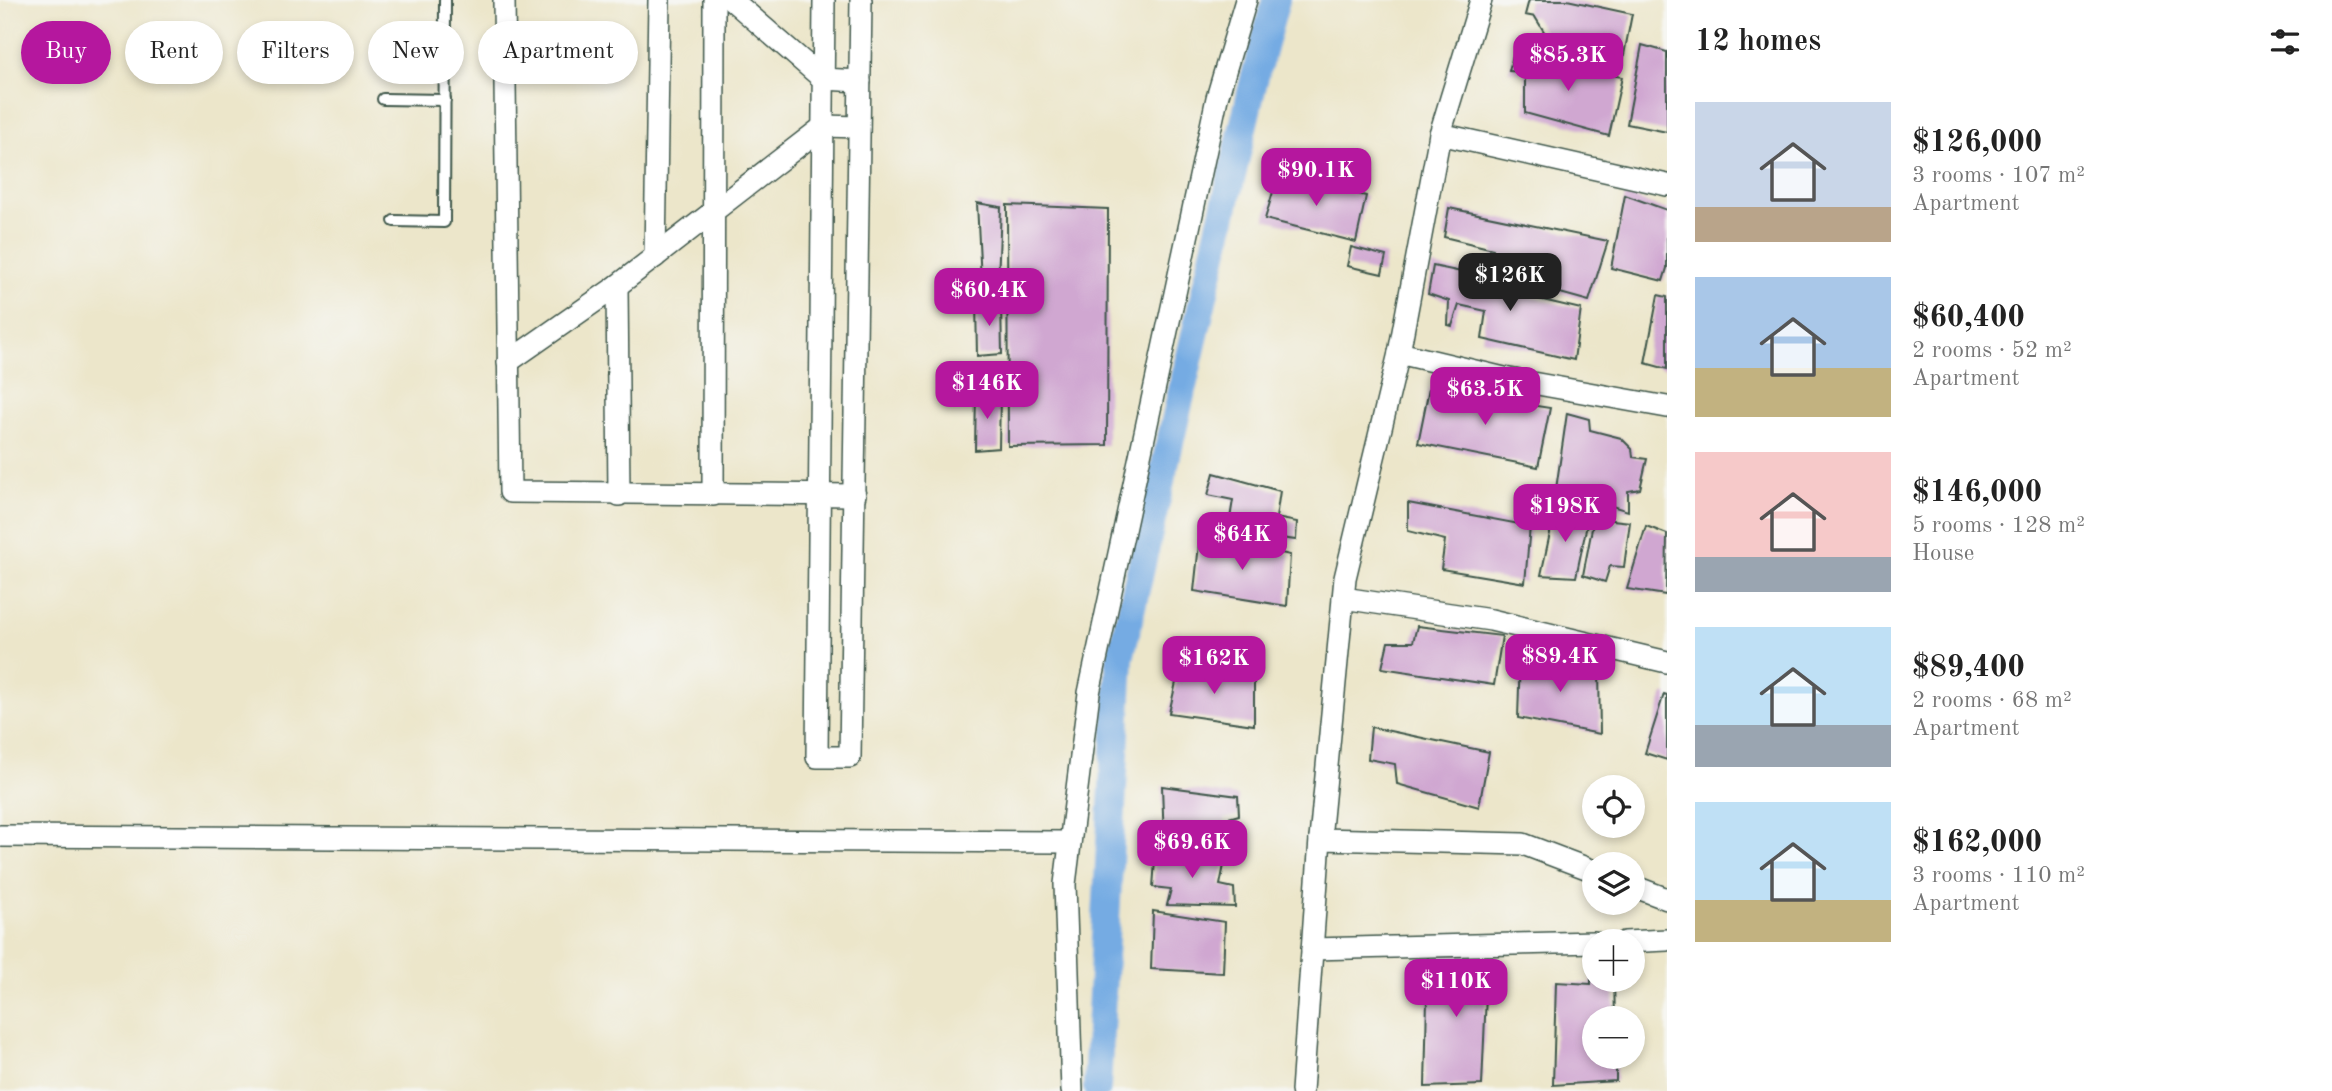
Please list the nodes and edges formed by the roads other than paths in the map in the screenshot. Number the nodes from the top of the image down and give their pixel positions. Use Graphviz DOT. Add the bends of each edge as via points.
graph roads {
  1 [pos="445,0"];
  2 [pos="504,0"];
  3 [pos="659,0"];
  4 [pos="714,0"];
  5 [pos="732,0"];
  6 [pos="824,0"];
  7 [pos="861,0"];
  8 [pos="1246,0"];
  9 [pos="1481,0"];
  10 [pos="823,79"];
  11 [pos="860,80"];
  12 [pos="383,99"];
  13 [pos="445,100"];
  14 [pos="824,126"];
  15 [pos="859,127"];
  16 [pos="1440,134"];
  17 [pos="1667,185"];
  18 [pos="713,212"];
  19 [pos="394,221"];
  20 [pos="655,257"];
  21 [pos="617,286"];
  22 [pos="1399,353"];
  23 [pos="508,362"];
  24 [pos="1667,407"];
  25 [pos="821,494"];
  26 [pos="619,495"];
  27 [pos="713,495"];
  28 [pos="855,495"];
  29 [pos="1343,598"];
  30 [pos="1667,662"];
  31 [pos="0,835"];
  32 [pos="1320,839"];
  33 [pos="1070,842"];
  34 [pos="1582,866"];
  35 [pos="1645,891"];
  36 [pos="1667,899"];
  37 [pos="1667,940"];
  38 [pos="1645,941"];
  39 [pos="1582,942"];
  40 [pos="1312,949"];
  41 [pos="1072,1091"];
  42 [pos="1302,1091"];
  1 -- 13 [label="lane"];
  2 -- 23 [label="street"];
  3 -- 20 [label="street"];
  4 -- 18 [label="street"];
  5 -- 10 [label="street"];
  6 -- 10 [label="street"];
  7 -- 11 [label="street"];
  8 -- 33 [label="street" via="1217,98 1089,693"];
  9 -- 16 [label="street"];
  10 -- 11 [label="street"];
  10 -- 14 [label="street"];
  11 -- 15 [label="street"];
  12 -- 13 [label="lane"];
  13 -- 19 [label="lane" via="444,222"];
  14 -- 15 [label="street"];
  14 -- 18 [label="street"];
  14 -- 25 [label="street"];
  15 -- 28 [label="street"];
  16 -- 17 [label="street"];
  16 -- 22 [label="street"];
  18 -- 20 [label="street"];
  18 -- 27 [label="street"];
  20 -- 21 [label="street"];
  21 -- 23 [label="street"];
  21 -- 26 [label="street"];
  22 -- 24 [label="street"];
  22 -- 29 [label="street"];
  23 -- 26 [label="street" via="510,492"];
  25 -- 27 [label="street"];
  25 -- 28 [label="street"];
  25 -- 28 [label="street" via="817,757 850,757"];
  26 -- 27 [label="street"];
  29 -- 30 [label="street" via="1491,620"];
  29 -- 32 [label="street"];
  31 -- 33 [label="street"];
  32 -- 34 [label="street" via="1523,844"];
  32 -- 40 [label="street"];
  33 -- 41 [label="street" via="1065,884"];
  35 -- 36 [label="street"];
  37 -- 38 [label="street"];
  39 -- 40 [label="street"];
  40 -- 42 [label="street"];
}
